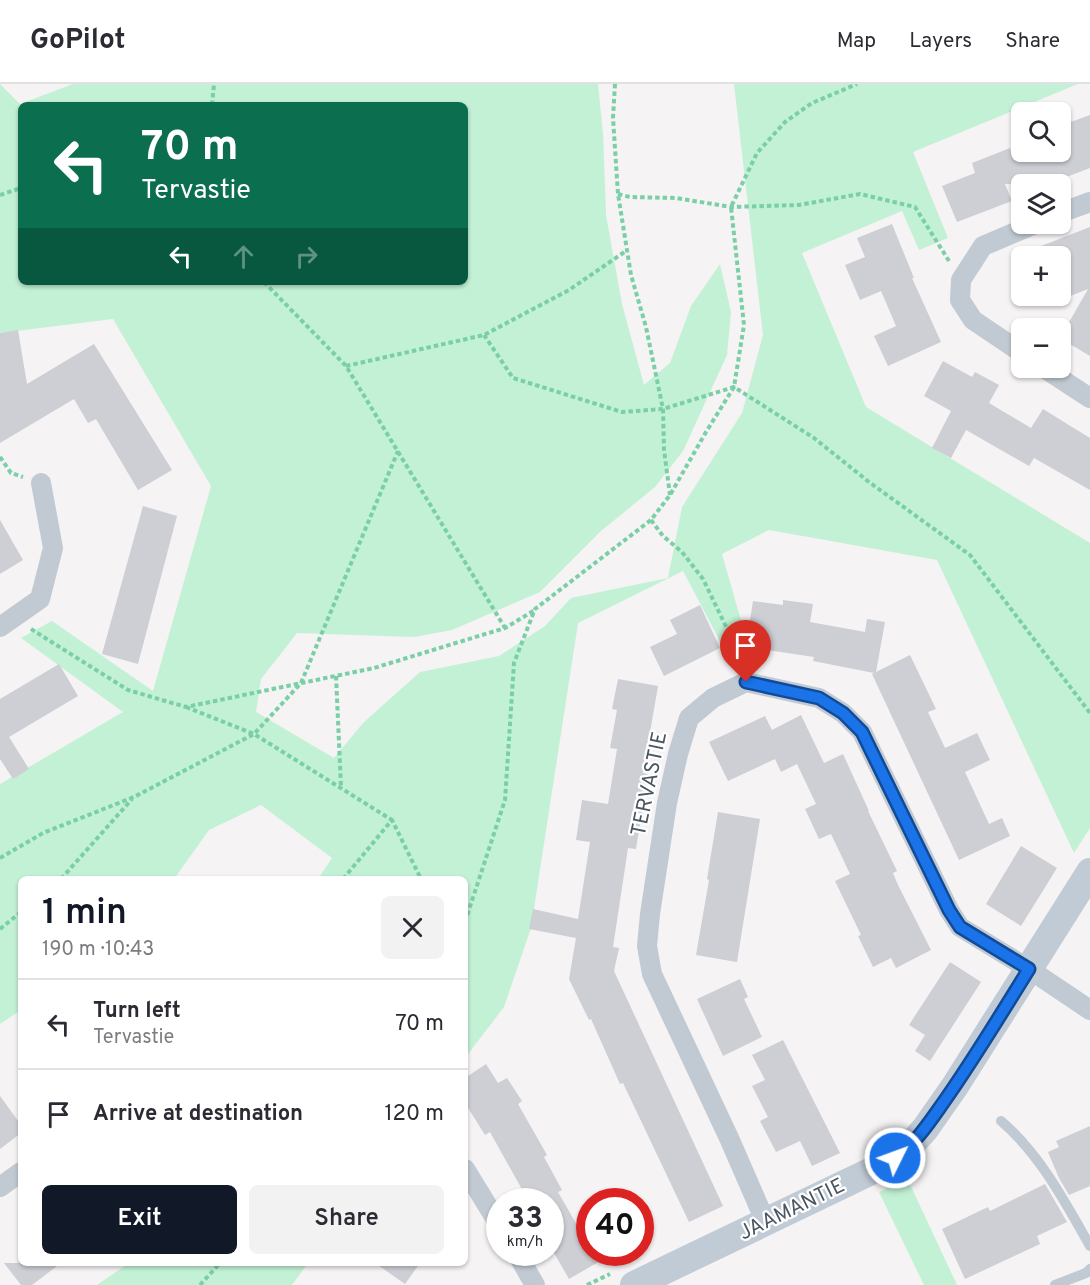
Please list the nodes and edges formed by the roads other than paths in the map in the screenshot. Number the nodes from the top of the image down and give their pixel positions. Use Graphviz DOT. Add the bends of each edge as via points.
graph roads {
  1 [pos="1090,202"];
  2 [pos="1071,209"];
  3 [pos="1011,234"];
  4 [pos="1011,345"];
  5 [pos="1059,378"];
  6 [pos="1090,398"];
  7 [pos="41,483"];
  8 [pos="7,623"];
  9 [pos="1090,872"];
  10 [pos="1029,969"];
  11 [pos="1090,1010"];
  12 [pos="1001,1121"];
  13 [pos="18,1174"];
  14 [pos="468,1174"];
  15 [pos="0,1187"];
  16 [pos="486,1203"];
  17 [pos="766,1223"];
  18 [pos="1090,1246"];
  19 [pos="524,1266"];
  20 [pos="1090,1269"];
  21 [pos="627,1278"];
  22 [pos="536,1285"];
  23 [pos="1055,1285"];
  1 -- 2 [label="street"];
  3 -- 4 [label="street" via="983,246 961,280 960,300 974,320"];
  5 -- 6 [label="street"];
  7 -- 8 [label="street" via="53,548 40,599"];
  9 -- 10 [label="street, JAAMANTIE"];
  10 -- 11 [label="street"];
  10 -- 17 [label="street, JAAMANTIE" via="955,1086 905,1151 885,1165"];
  10 -- 17 [label="street, TERVASTIE" via="960,927 862,732 843,713 819,698 746,682 713,698 689,718 668,803 650,914 651,974"];
  12 -- 18 [label="lane" via="1038,1161"];
  13 -- 15 [label="street"];
  14 -- 16 [label="street"];
  17 -- 21 [label="street, JAAMANTIE"];
  19 -- 22 [label="street"];
  20 -- 23 [label="lane"];
}
